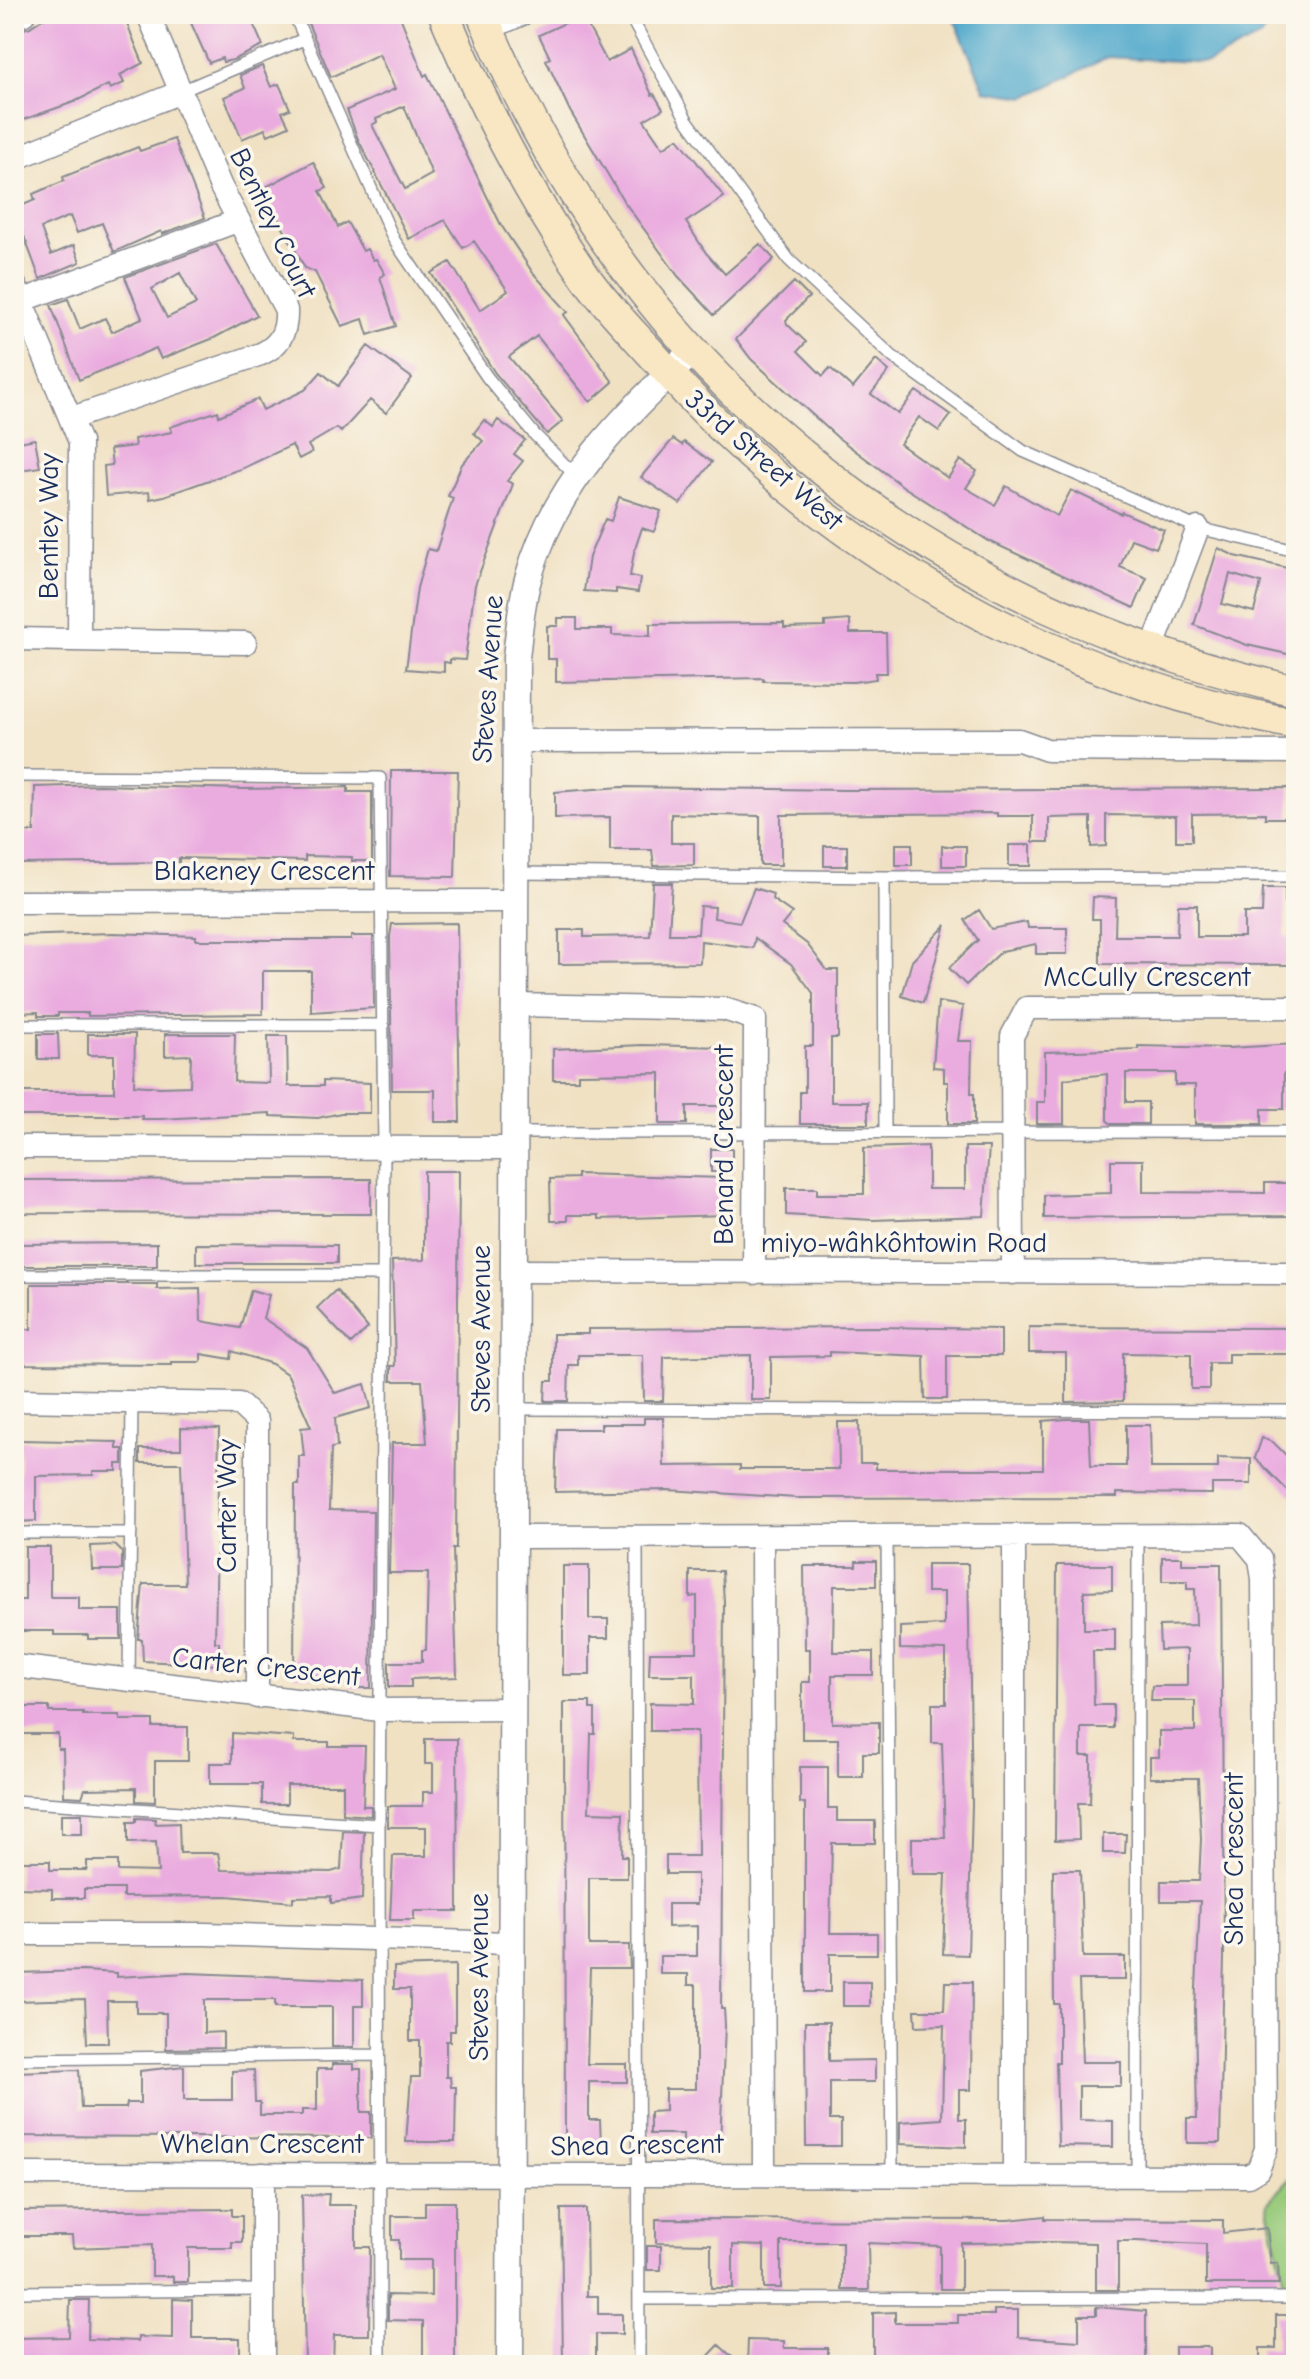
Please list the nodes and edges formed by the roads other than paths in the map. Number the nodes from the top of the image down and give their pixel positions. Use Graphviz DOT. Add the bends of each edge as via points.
graph roads {
  1 [pos="24,14"];
  2 [pos="148,14"];
  3 [pos="294,14"];
  4 [pos="444,14"];
  5 [pos="522,14"];
  6 [pos="629,14"];
  7 [pos="14,18"];
  8 [pos="485,21"];
  9 [pos="304,39"];
  10 [pos="178,93"];
  11 [pos="14,159"];
  12 [pos="237,221"];
  13 [pos="18,292"];
  14 [pos="692,352"];
  15 [pos="669,374"];
  16 [pos="72,418"];
  17 [pos="575,475"];
  18 [pos="1198,528"];
  19 [pos="1296,551"];
  20 [pos="14,639"];
  21 [pos="79,639"];
  22 [pos="245,643"];
  23 [pos="1152,649"];
  24 [pos="1296,691"];
  25 [pos="1296,724"];
  26 [pos="513,741"];
  27 [pos="1296,752"];
  28 [pos="14,776"];
  29 [pos="514,873"];
  30 [pos="1296,876"];
  31 [pos="884,877"];
  32 [pos="382,901"];
  33 [pos="513,901"];
  34 [pos="14,902"];
  35 [pos="513,1005"];
  36 [pos="1296,1007"];
  37 [pos="14,1025"];
  38 [pos="383,1025"];
  39 [pos="1296,1132"];
  40 [pos="755,1133"];
  41 [pos="885,1133"];
  42 [pos="1012,1133"];
  43 [pos="513,1140"];
  44 [pos="14,1147"];
  45 [pos="384,1148"];
  46 [pos="513,1271"];
  47 [pos="754,1273"];
  48 [pos="1013,1273"];
  49 [pos="1296,1273"];
  50 [pos="14,1275"];
  51 [pos="382,1275"];
  52 [pos="14,1400"];
  53 [pos="132,1401"];
  54 [pos="513,1409"];
  55 [pos="1296,1411"];
  56 [pos="14,1533"];
  57 [pos="131,1533"];
  58 [pos="1138,1534"];
  59 [pos="637,1536"];
  60 [pos="1014,1536"];
  61 [pos="513,1537"];
  62 [pos="762,1537"];
  63 [pos="887,1537"];
  64 [pos="14,1666"];
  65 [pos="129,1682"];
  66 [pos="257,1697"];
  67 [pos="512,1709"];
  68 [pos="380,1710"];
  69 [pos="14,1801"];
  70 [pos="379,1825"];
  71 [pos="14,1934"];
  72 [pos="379,1942"];
  73 [pos="510,1943"];
  74 [pos="379,2055"];
  75 [pos="14,2059"];
  76 [pos="14,2174"];
  77 [pos="263,2174"];
  78 [pos="380,2174"];
  79 [pos="764,2174"];
  80 [pos="1137,2174"];
  81 [pos="510,2175"];
  82 [pos="892,2175"];
  83 [pos="1014,2175"];
  84 [pos="638,2176"];
  85 [pos="264,2290"];
  86 [pos="14,2292"];
  87 [pos="1296,2298"];
  88 [pos="639,2299"];
  89 [pos="263,2365"];
  90 [pos="380,2365"];
  91 [pos="510,2365"];
  92 [pos="639,2365"];
  1 -- 7 [label="street"];
  2 -- 10 [label="street, Bentley Court"];
  3 -- 9 [label="lane"];
  4 -- 15 [label="main road, 33rd Street West" via="525,182 589,281"];
  5 -- 8 [label="street"];
  6 -- 18 [label="lane" via="687,120 789,260 893,357 1023,451"];
  8 -- 14 [label="main road, 33rd Street West" via="563,175 640,288"];
  9 -- 10 [label="lane"];
  9 -- 17 [label="lane" via="394,240 487,377"];
  10 -- 11 [label="street"];
  10 -- 12 [label="street, Bentley Court"];
  12 -- 13 [label="street"];
  12 -- 16 [label="street, Bentley Court" via="286,310 287,328 279,341 261,354"];
  13 -- 16 [label="street, Bentley Way"];
  14 -- 15 [label="street, Steves Avenue"];
  14 -- 23 [label="main road, 33rd Street West" via="772,431 904,530 1052,612"];
  15 -- 17 [label="street, Steves Avenue"];
  15 -- 25 [label="main road, 33rd Street West" via="781,484 913,579 1073,660 1226,711"];
  16 -- 21 [label="street, Bentley Way" via="81,449"];
  17 -- 26 [label="street, Steves Avenue" via="546,527 527,580 516,658"];
  18 -- 19 [label="lane"];
  18 -- 23 [label="street"];
  20 -- 21 [label="street"];
  21 -- 22 [label="street"];
  23 -- 24 [label="main road, 33rd Street West"];
  26 -- 27 [label="street" via="1019,740 1047,750"];
  26 -- 29 [label="street, Steves Avenue"];
  28 -- 32 [label="lane" via="380,778"];
  29 -- 31 [label="lane"];
  29 -- 33 [label="street, Steves Avenue"];
  30 -- 31 [label="lane"];
  31 -- 41 [label="lane"];
  32 -- 33 [label="street, Blakeney Crescent"];
  32 -- 34 [label="street, Blakeney Crescent"];
  32 -- 38 [label="lane"];
  33 -- 35 [label="street, Steves Avenue"];
  35 -- 40 [label="street, Benard Crescent" via="724,1009 755,1019"];
  35 -- 43 [label="street, Steves Avenue"];
  36 -- 42 [label="street, McCully Crescent" via="1027,1008 1012,1036"];
  37 -- 38 [label="lane"];
  38 -- 45 [label="lane"];
  39 -- 42 [label="lane"];
  40 -- 41 [label="lane"];
  40 -- 43 [label="lane"];
  40 -- 47 [label="street, Benard Crescent"];
  41 -- 42 [label="lane"];
  42 -- 48 [label="street, McCully Crescent"];
  43 -- 45 [label="street"];
  43 -- 46 [label="street, Steves Avenue"];
  44 -- 45 [label="street"];
  45 -- 51 [label="lane"];
  46 -- 47 [label="street, miyo-wâhkôhtowin Road"];
  46 -- 54 [label="street, Steves Avenue"];
  47 -- 48 [label="street, miyo-wâhkôhtowin Road"];
  48 -- 49 [label="street, miyo-wâhkôhtowin Road"];
  50 -- 51 [label="lane"];
  51 -- 68 [label="lane"];
  52 -- 53 [label="street, Carter Way"];
  53 -- 57 [label="lane"];
  53 -- 66 [label="street, Carter Way" via="239,1404 257,1421"];
  54 -- 55 [label="lane"];
  54 -- 61 [label="street, Steves Avenue"];
  56 -- 57 [label="lane"];
  57 -- 65 [label="lane"];
  58 -- 60 [label="street, Shea Crescent"];
  58 -- 80 [label="lane"];
  58 -- 80 [label="street, Shea Crescent" via="1240,1535 1260,1559 1266,2149 1258,2170 1248,2176"];
  59 -- 61 [label="street, Shea Crescent"];
  59 -- 62 [label="street, Shea Crescent"];
  59 -- 84 [label="lane"];
  60 -- 63 [label="street, Shea Crescent"];
  60 -- 83 [label="street"];
  61 -- 67 [label="street, Steves Avenue"];
  62 -- 63 [label="street, Shea Crescent"];
  62 -- 79 [label="street, Shea Crescent"];
  63 -- 82 [label="lane"];
  64 -- 65 [label="street, Carter Crescent"];
  65 -- 66 [label="street, Carter Crescent"];
  66 -- 68 [label="street, Carter Crescent"];
  67 -- 68 [label="street, Carter Crescent"];
  67 -- 73 [label="street, Steves Avenue"];
  68 -- 70 [label="lane"];
  69 -- 70 [label="lane"];
  70 -- 72 [label="lane"];
  71 -- 72 [label="street" via="205,1934"];
  72 -- 73 [label="street"];
  72 -- 74 [label="lane"];
  73 -- 81 [label="street, Steves Avenue"];
  74 -- 75 [label="lane"];
  74 -- 78 [label="lane"];
  76 -- 77 [label="street, Whelan Crescent"];
  77 -- 78 [label="street, Whelan Crescent"];
  77 -- 85 [label="street"];
  78 -- 81 [label="street, Whelan Crescent"];
  78 -- 90 [label="lane"];
  79 -- 82 [label="street, Shea Crescent"];
  79 -- 84 [label="street, Shea Crescent"];
  80 -- 83 [label="street, Shea Crescent"];
  81 -- 84 [label="street, Shea Crescent"];
  81 -- 91 [label="street, Steves Avenue"];
  82 -- 83 [label="street, Shea Crescent"];
  84 -- 88 [label="lane"];
  85 -- 86 [label="lane"];
  85 -- 89 [label="street"];
  87 -- 88 [label="lane"];
  88 -- 92 [label="lane"];
}
